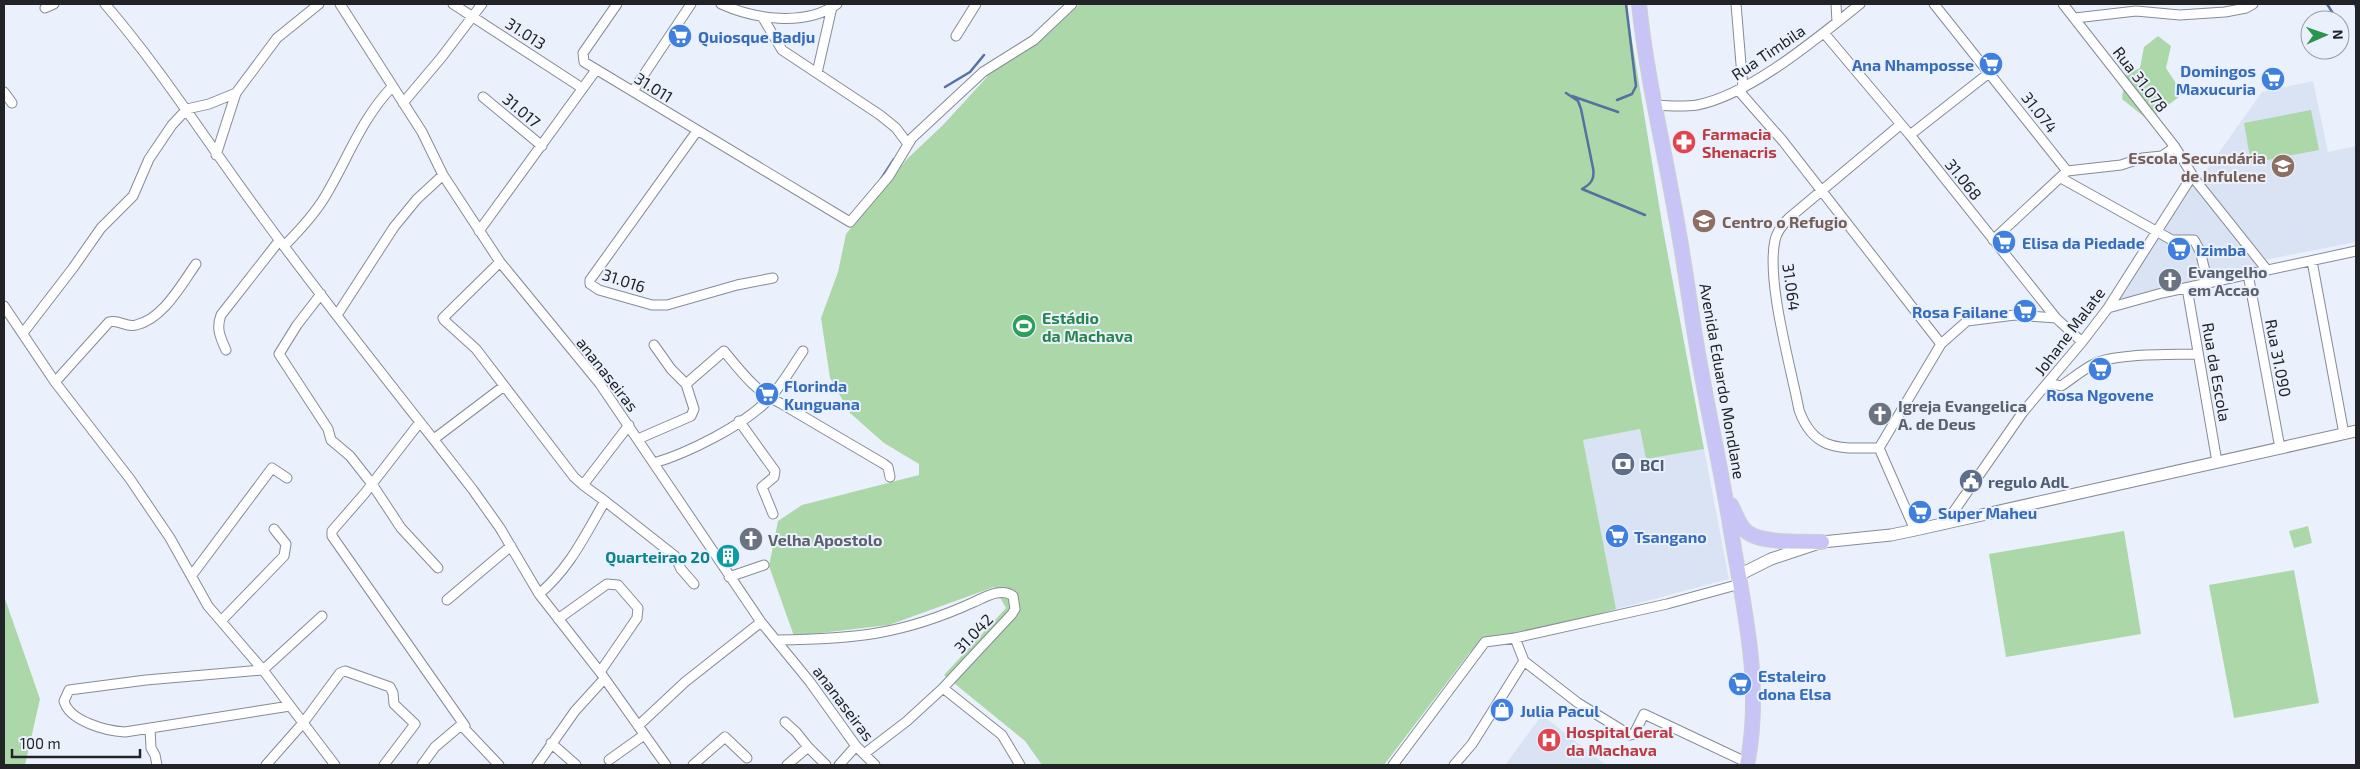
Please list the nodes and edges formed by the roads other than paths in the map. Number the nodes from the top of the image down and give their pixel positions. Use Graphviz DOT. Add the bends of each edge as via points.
graph roads {
  1 [pos="54,4"];
  2 [pos="105,4"];
  3 [pos="319,4"];
  4 [pos="340,4"];
  5 [pos="453,4"];
  6 [pos="482,4"];
  7 [pos="617,4"];
  8 [pos="691,4"];
  9 [pos="721,4"];
  10 [pos="976,4"];
  11 [pos="1072,4"];
  12 [pos="1639,4"];
  13 [pos="1736,4"];
  14 [pos="1836,4"];
  15 [pos="1860,4"];
  16 [pos="1934,4"];
  17 [pos="2063,4"];
  18 [pos="2253,4"];
  19 [pos="834,6"];
  20 [pos="45,8"];
  21 [pos="474,17"];
  22 [pos="763,18"];
  23 [pos="2075,18"];
  24 [pos="1837,22"];
  25 [pos="1824,33"];
  26 [pos="956,36"];
  27 [pos="596,70"];
  28 [pos="817,73"];
  29 [pos="1990,73"];
  30 [pos="392,87"];
  31 [pos="582,88"];
  32 [pos="1741,90"];
  33 [pos="633,91"];
  34 [pos="4,92"];
  35 [pos="236,93"];
  36 [pos="483,97"];
  37 [pos="12,103"];
  38 [pos="403,103"];
  39 [pos="1655,105"];
  40 [pos="187,109"];
  41 [pos="1900,125"];
  42 [pos="697,131"];
  43 [pos="1910,135"];
  44 [pos="908,144"];
  45 [pos="542,146"];
  46 [pos="2175,147"];
  47 [pos="216,155"];
  48 [pos="443,175"];
  49 [pos="2064,175"];
  50 [pos="2192,176"];
  51 [pos="1822,191"];
  52 [pos="479,230"];
  53 [pos="2156,230"];
  54 [pos="1994,240"];
  55 [pos="282,244"];
  56 [pos="2356,251"];
  57 [pos="2312,261"];
  58 [pos="500,262"];
  59 [pos="196,264"];
  60 [pos="2267,270"];
  61 [pos="2248,274"];
  62 [pos="772,278"];
  63 [pos="2208,283"];
  64 [pos="2187,288"];
  65 [pos="321,294"];
  66 [pos="4,306"];
  67 [pos="2108,308"];
  68 [pos="337,315"];
  69 [pos="2056,318"];
  70 [pos="23,333"];
  71 [pos="2082,342"];
  72 [pos="1941,344"];
  73 [pos="654,345"];
  74 [pos="226,350"];
  75 [pos="804,351"];
  76 [pos="2198,354"];
  77 [pos="55,382"];
  78 [pos="2049,383"];
  79 [pos="686,384"];
  80 [pos="504,386"];
  81 [pos="769,399"];
  82 [pos="739,421"];
  83 [pos="420,422"];
  84 [pos="629,426"];
  85 [pos="2356,431"];
  86 [pos="2344,434"];
  87 [pos="434,439"];
  88 [pos="638,439"];
  89 [pos="1879,448"];
  90 [pos="2280,448"];
  91 [pos="2217,462"];
  92 [pos="654,463"];
  93 [pos="890,477"];
  94 [pos="287,478"];
  95 [pos="372,484"];
  96 [pos="583,485"];
  97 [pos="1726,493"];
  98 [pos="604,501"];
  99 [pos="773,514"];
  100 [pos="1945,524"];
  101 [pos="274,529"];
  102 [pos="1915,530"];
  103 [pos="1822,542"];
  104 [pos="511,546"];
  105 [pos="764,565"];
  106 [pos="438,568"];
  107 [pos="192,575"];
  108 [pos="729,577"];
  109 [pos="1740,579"];
  110 [pos="694,584"];
  111 [pos="539,594"];
  112 [pos="447,600"];
  113 [pos="322,616"];
  114 [pos="558,619"];
  115 [pos="221,621"];
  116 [pos="761,622"];
  117 [pos="1515,638"];
  118 [pos="777,640"];
  119 [pos="1524,661"];
  120 [pos="263,670"];
  121 [pos="602,676"];
  122 [pos="943,688"];
  123 [pos="290,706"];
  124 [pos="785,722"];
  125 [pos="303,723"];
  126 [pos="465,726"];
  127 [pos="638,726"];
  128 [pos="150,729"];
  129 [pos="644,734"];
  130 [pos="551,743"];
  131 [pos="856,746"];
  132 [pos="808,747"];
  133 [pos="864,754"];
  134 [pos="748,758"];
  135 [pos="610,760"];
  136 [pos="1747,764"];
  137 [pos="157,765"];
  138 [pos="266,765"];
  139 [pos="335,765"];
  140 [pos="384,765"];
  141 [pos="422,765"];
  142 [pos="499,765"];
  143 [pos="538,765"];
  144 [pos="576,765"];
  145 [pos="666,765"];
  146 [pos="693,765"];
  147 [pos="788,765"];
  148 [pos="826,765"];
  149 [pos="839,765"];
  150 [pos="875,765"];
  151 [pos="1020,765"];
  152 [pos="1393,765"];
  153 [pos="1454,765"];
  1 -- 20 [label="street"];
  2 -- 40 [label="street"];
  3 -- 35 [label="street" via="277,38"];
  4 -- 30 [label="street, ananaseiras"];
  5 -- 21 [label="street, 31.013"];
  6 -- 21 [label="street"];
  7 -- 27 [label="street" via="582,53 584,62"];
  8 -- 33 [label="street"];
  9 -- 22 [label="street"];
  10 -- 26 [label="street"];
  11 -- 44 [label="street" via="1034,40 983,72"];
  12 -- 39 [label="main road, Avenida Eduardo Mondlane"];
  13 -- 32 [label="street"];
  14 -- 24 [label="street"];
  15 -- 24 [label="street, Rua Timbila"];
  16 -- 29 [label="street, 31.074"];
  17 -- 23 [label="street, Rua 31.078"];
  18 -- 23 [label="street" via="2225,12 2180,15 2136,11"];
  19 -- 22 [label="street" via="799,16"];
  19 -- 28 [label="street"];
  21 -- 31 [label="street, 31.013"];
  21 -- 38 [label="street"];
  22 -- 28 [label="street" via="782,50"];
  23 -- 46 [label="street, Rua 31.078"];
  24 -- 25 [label="street, Rua Timbila"];
  25 -- 32 [label="street, Rua Timbila"];
  25 -- 41 [label="street, 31.068"];
  27 -- 31 [label="street"];
  27 -- 33 [label="street, 31.011"];
  28 -- 44 [label="street" via="896,128"];
  29 -- 43 [label="street"];
  29 -- 49 [label="street, 31.074"];
  30 -- 38 [label="street, ananaseiras"];
  30 -- 55 [label="street" via="367,116 325,197 305,225"];
  31 -- 45 [label="street"];
  32 -- 39 [label="street, Rua Timbila" via="1697,105"];
  32 -- 51 [label="street"];
  33 -- 42 [label="street, 31.011"];
  34 -- 37 [label="street"];
  35 -- 40 [label="street"];
  35 -- 47 [label="street"];
  36 -- 45 [label="street, 31.017"];
  38 -- 48 [label="street, ananaseiras" via="422,132"];
  39 -- 97 [label="main road, Avenida Eduardo Mondlane" via="1699,360"];
  40 -- 47 [label="street"];
  40 -- 70 [label="street" via="149,159 133,196 100,228"];
  41 -- 43 [label="street, 31.068"];
  41 -- 51 [label="street, 31.064"];
  42 -- 44 [label="street, 31.011" via="850,222 888,176"];
  42 -- 62 [label="street, 31.016" via="590,284 599,290 652,305 667,305"];
  43 -- 54 [label="street, 31.068"];
  45 -- 52 [label="street"];
  46 -- 49 [label="street" via="2162,156"];
  46 -- 50 [label="street, Rua 31.078"];
  47 -- 55 [label="street"];
  48 -- 52 [label="street, ananaseiras"];
  48 -- 68 [label="street" via="394,227"];
  49 -- 53 [label="street, 31.074"];
  49 -- 54 [label="street"];
  50 -- 53 [label="street, Johane Malate"];
  50 -- 60 [label="street, Rua 31.078"];
  51 -- 72 [label="street"];
  51 -- 89 [label="street, 31.064" via="1778,230 1773,255 1777,299 1799,410 1812,436 1822,442 1833,447"];
  52 -- 58 [label="street, ananaseiras"];
  53 -- 63 [label="street, 31.074" via="2172,240 2194,240"];
  53 -- 67 [label="street, Johane Malate"];
  54 -- 69 [label="street, 31.068"];
  55 -- 65 [label="street"];
  55 -- 74 [label="street" via="221,315 218,334"];
  56 -- 57 [label="street"];
  57 -- 60 [label="street"];
  57 -- 86 [label="street"];
  58 -- 80 [label="street" via="444,320 476,350"];
  58 -- 84 [label="street, ananaseiras" via="600,384"];
  59 -- 77 [label="street" via="164,308 138,325 109,322"];
  60 -- 61 [label="street"];
  61 -- 63 [label="street"];
  61 -- 90 [label="street, Rua 31.090"];
  63 -- 64 [label="street"];
  64 -- 67 [label="street"];
  64 -- 76 [label="street, Rua da Escola"];
  65 -- 68 [label="street"];
  65 -- 95 [label="street" via="286,340 279,354 280,360 328,429 331,440 350,456"];
  66 -- 70 [label="street"];
  67 -- 71 [label="street, Johane Malate"];
  68 -- 83 [label="street"];
  69 -- 71 [label="street, 31.068"];
  69 -- 72 [label="street" via="2015,315 1967,321"];
  70 -- 77 [label="street"];
  71 -- 78 [label="street, Johane Malate"];
  72 -- 89 [label="street"];
  73 -- 79 [label="street"];
  75 -- 81 [label="street"];
  76 -- 78 [label="street" via="2102,361 2061,386"];
  76 -- 91 [label="street, Rua da Escola"];
  77 -- 107 [label="street" via="130,479"];
  78 -- 100 [label="street, Johane Malate" via="2014,424"];
  79 -- 81 [label="street" via="724,351 741,374"];
  79 -- 88 [label="street" via="694,413"];
  80 -- 87 [label="street"];
  80 -- 96 [label="street"];
  81 -- 82 [label="street"];
  81 -- 93 [label="street" via="884,464"];
  82 -- 92 [label="street" via="696,446"];
  82 -- 99 [label="street" via="775,472 774,477 762,487"];
  83 -- 87 [label="street"];
  83 -- 95 [label="street"];
  84 -- 88 [label="street, ananaseiras"];
  84 -- 96 [label="street"];
  85 -- 86 [label="street"];
  86 -- 90 [label="street"];
  87 -- 104 [label="street"];
  88 -- 92 [label="street, ananaseiras"];
  89 -- 102 [label="street"];
  90 -- 91 [label="street"];
  91 -- 100 [label="street"];
  92 -- 108 [label="street, ananaseiras"];
  94 -- 107 [label="street" via="272,468"];
  95 -- 106 [label="street" via="401,528"];
  95 -- 126 [label="street" via="332,531 332,536"];
  96 -- 98 [label="street"];
  97 -- 103 [label="main road" via="1741,524 1754,536"];
  97 -- 109 [label="main road, Avenida Eduardo Mondlane"];
  98 -- 110 [label="street" via="675,556"];
  98 -- 111 [label="street" via="573,559"];
  100 -- 102 [label="street"];
  101 -- 115 [label="street" via="286,544 284,556"];
  102 -- 103 [label="street"];
  103 -- 109 [label="street" via="1771,559"];
  104 -- 111 [label="street"];
  104 -- 112 [label="street"];
  105 -- 108 [label="street"];
  107 -- 115 [label="street" via="208,606"];
  108 -- 116 [label="street, ananaseiras"];
  109 -- 117 [label="street" via="1666,604"];
  109 -- 136 [label="main road, Avenida Eduardo Mondlane" via="1753,671 1753,716"];
  111 -- 114 [label="street"];
  113 -- 120 [label="street"];
  114 -- 121 [label="street"];
  114 -- 121 [label="street" via="607,584 618,585 638,608 637,618"];
  115 -- 120 [label="street"];
  116 -- 118 [label="street, ananaseiras"];
  116 -- 127 [label="street" via="685,682"];
  117 -- 119 [label="street"];
  117 -- 152 [label="street" via="1485,642"];
  118 -- 122 [label="street, 31.042" via="848,638 890,632 915,626 988,595 1003,592 1013,596 1016,609"];
  118 -- 131 [label="street, ananaseiras"];
  119 -- 136 [label="street" via="1578,703 1630,734 1634,734 1644,714"];
  119 -- 153 [label="street" via="1472,744"];
  120 -- 123 [label="street"];
  120 -- 128 [label="street" via="146,680 69,690 65,695 66,708 98,726 125,732"];
  121 -- 127 [label="street"];
  121 -- 130 [label="street"];
  122 -- 133 [label="street" via="908,721"];
  122 -- 151 [label="street" via="1002,735"];
  123 -- 125 [label="street"];
  123 -- 128 [label="street"];
  124 -- 132 [label="street"];
  125 -- 138 [label="street"];
  125 -- 139 [label="street"];
  125 -- 140 [label="street" via="342,672 384,684 392,690 394,704 415,724"];
  126 -- 141 [label="street" via="456,728"];
  126 -- 142 [label="street"];
  127 -- 129 [label="street"];
  128 -- 137 [label="street" via="151,748"];
  129 -- 135 [label="street"];
  129 -- 145 [label="street"];
  130 -- 143 [label="street"];
  130 -- 144 [label="street"];
  131 -- 133 [label="street, ananaseiras"];
  131 -- 149 [label="street"];
  132 -- 147 [label="street"];
  132 -- 148 [label="street"];
  133 -- 150 [label="street"];
  134 -- 146 [label="street" via="725,737"];
}
